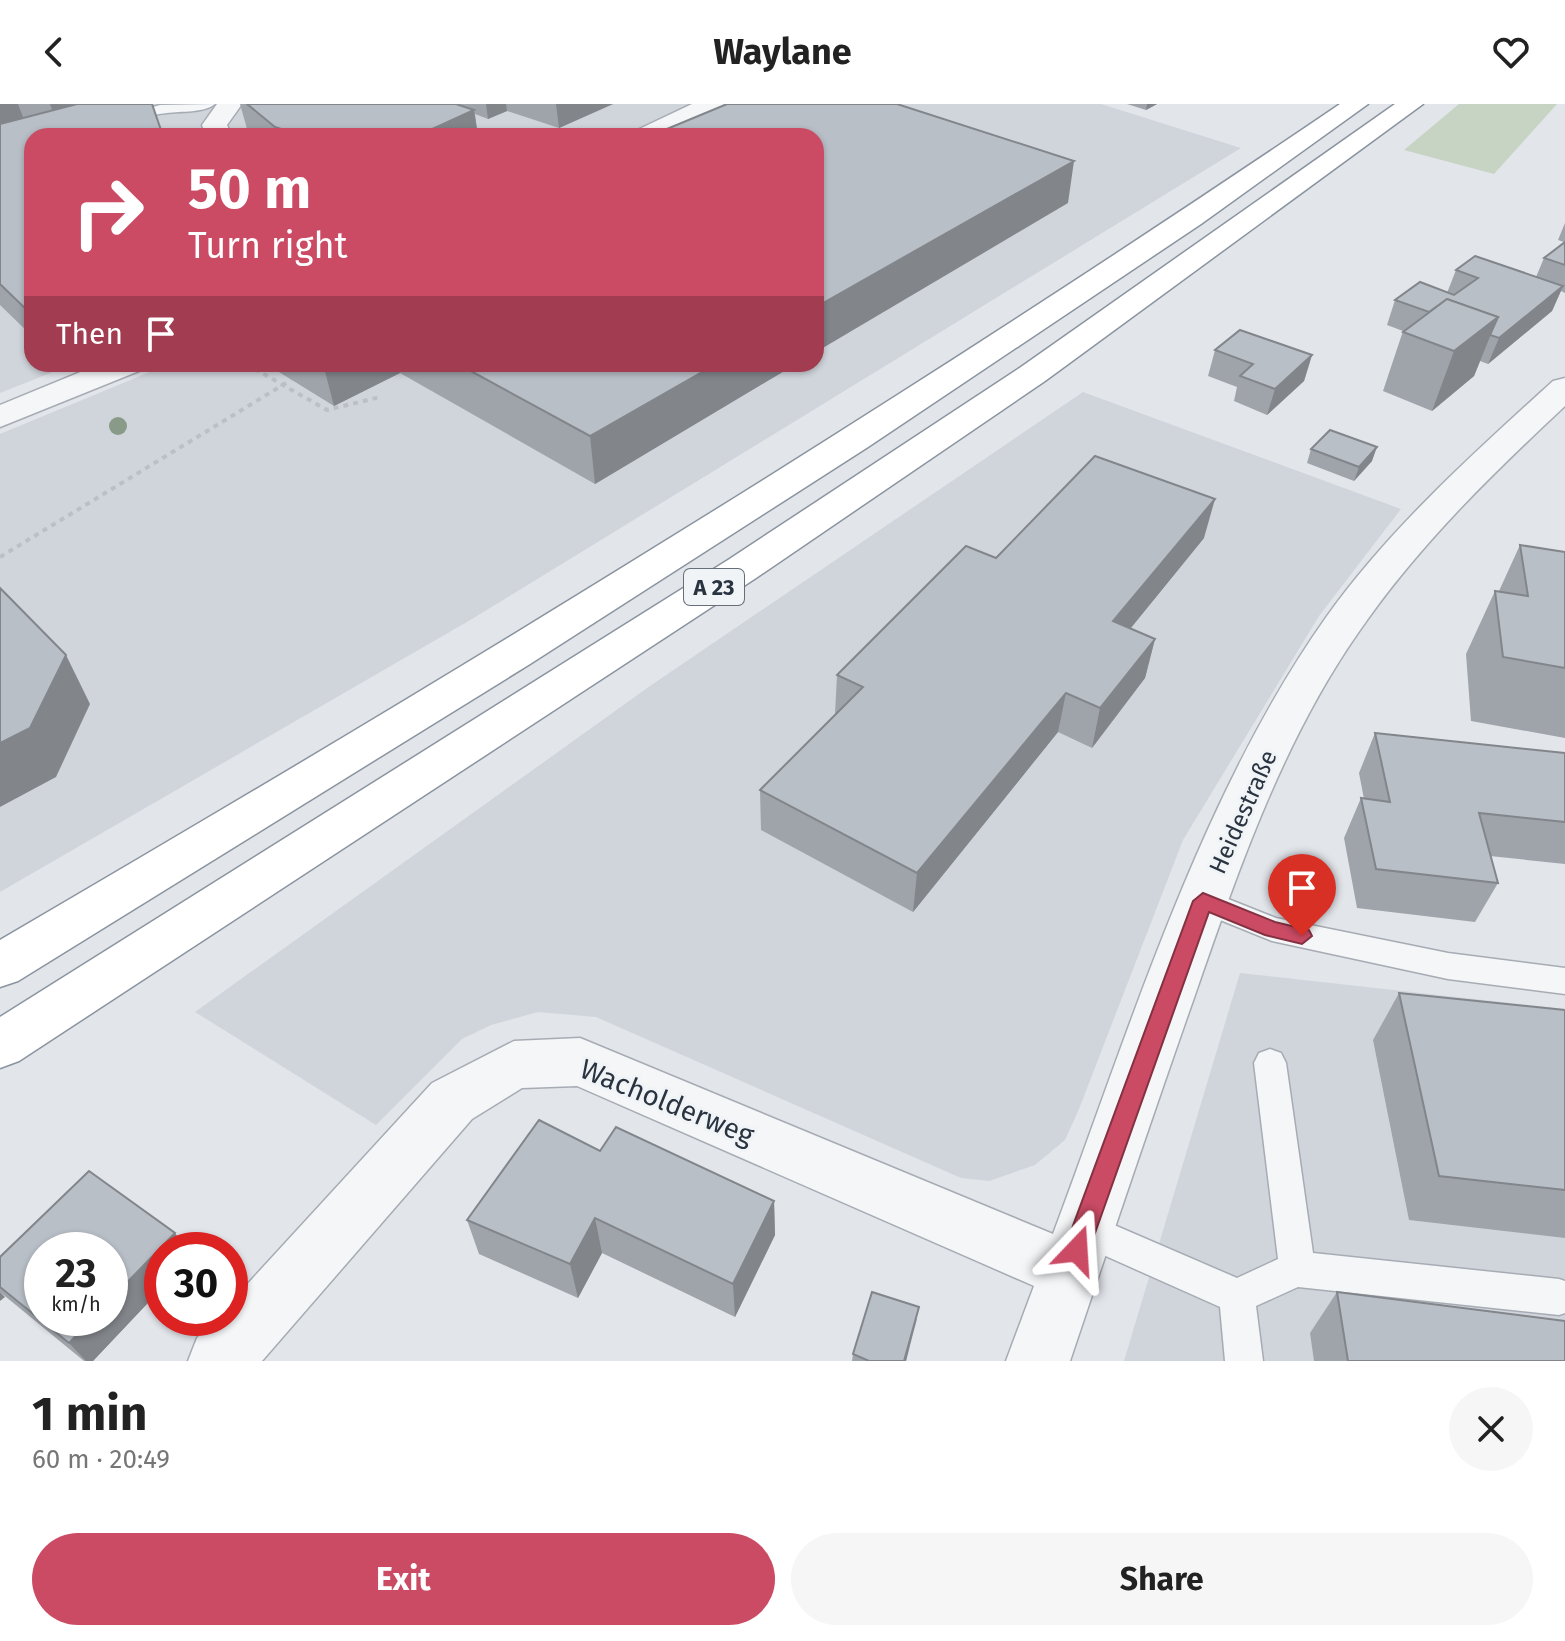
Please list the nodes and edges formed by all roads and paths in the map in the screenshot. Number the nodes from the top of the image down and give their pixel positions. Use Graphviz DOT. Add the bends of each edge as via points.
graph roads {
  1 [pos="208,104"];
  2 [pos="230,104"];
  3 [pos="712,104"];
  4 [pos="1356,104"];
  5 [pos="1411,104"];
  6 [pos="88,128"];
  7 [pos="215,128"];
  8 [pos="661,128"];
  9 [pos="108,372"];
  10 [pos="260,372"];
  11 [pos="291,380"];
  12 [pos="283,385"];
  13 [pos="1565,388"];
  14 [pos="380,397"];
  15 [pos="1,415"];
  16 [pos="0,557"];
  17 [pos="1203,901"];
  18 [pos="0,966"];
  19 [pos="1565,981"];
  20 [pos="0,1045"];
  21 [pos="1270,1063"];
  22 [pos="1077,1250"];
  23 [pos="1297,1269"];
  24 [pos="1237,1296"];
  25 [pos="1559,1297"];
  26 [pos="220,1361"];
  27 [pos="1038,1361"];
  28 [pos="1244,1361"];
  1 -- 6 [label="lane" via="160,109"];
  2 -- 7 [label="street"];
  3 -- 8 [label="street"];
  4 -- 18 [label="highway, A 23" via="992,351 644,573"];
  5 -- 20 [label="highway, A 23" via="1033,374 742,569"];
  9 -- 15 [label="street"];
  10 -- 12 [label="path"];
  11 -- 12 [label="path"];
  12 -- 14 [label="path" via="327,410 367,395"];
  12 -- 16 [label="path"];
  13 -- 17 [label="street, Heidestraße" via="1479,467 1342,625 1287,716"];
  17 -- 19 [label="lane" via="1272,929 1448,966"];
  17 -- 22 [label="street, Heidestraße"];
  21 -- 23 [label="lane"];
  22 -- 24 [label="lane"];
  22 -- 26 [label="street, Wacholderweg" via="580,1062 514,1065 452,1101"];
  22 -- 27 [label="street, Heidestraße"];
  23 -- 24 [label="lane"];
  23 -- 25 [label="lane"];
  24 -- 28 [label="lane"];
}
